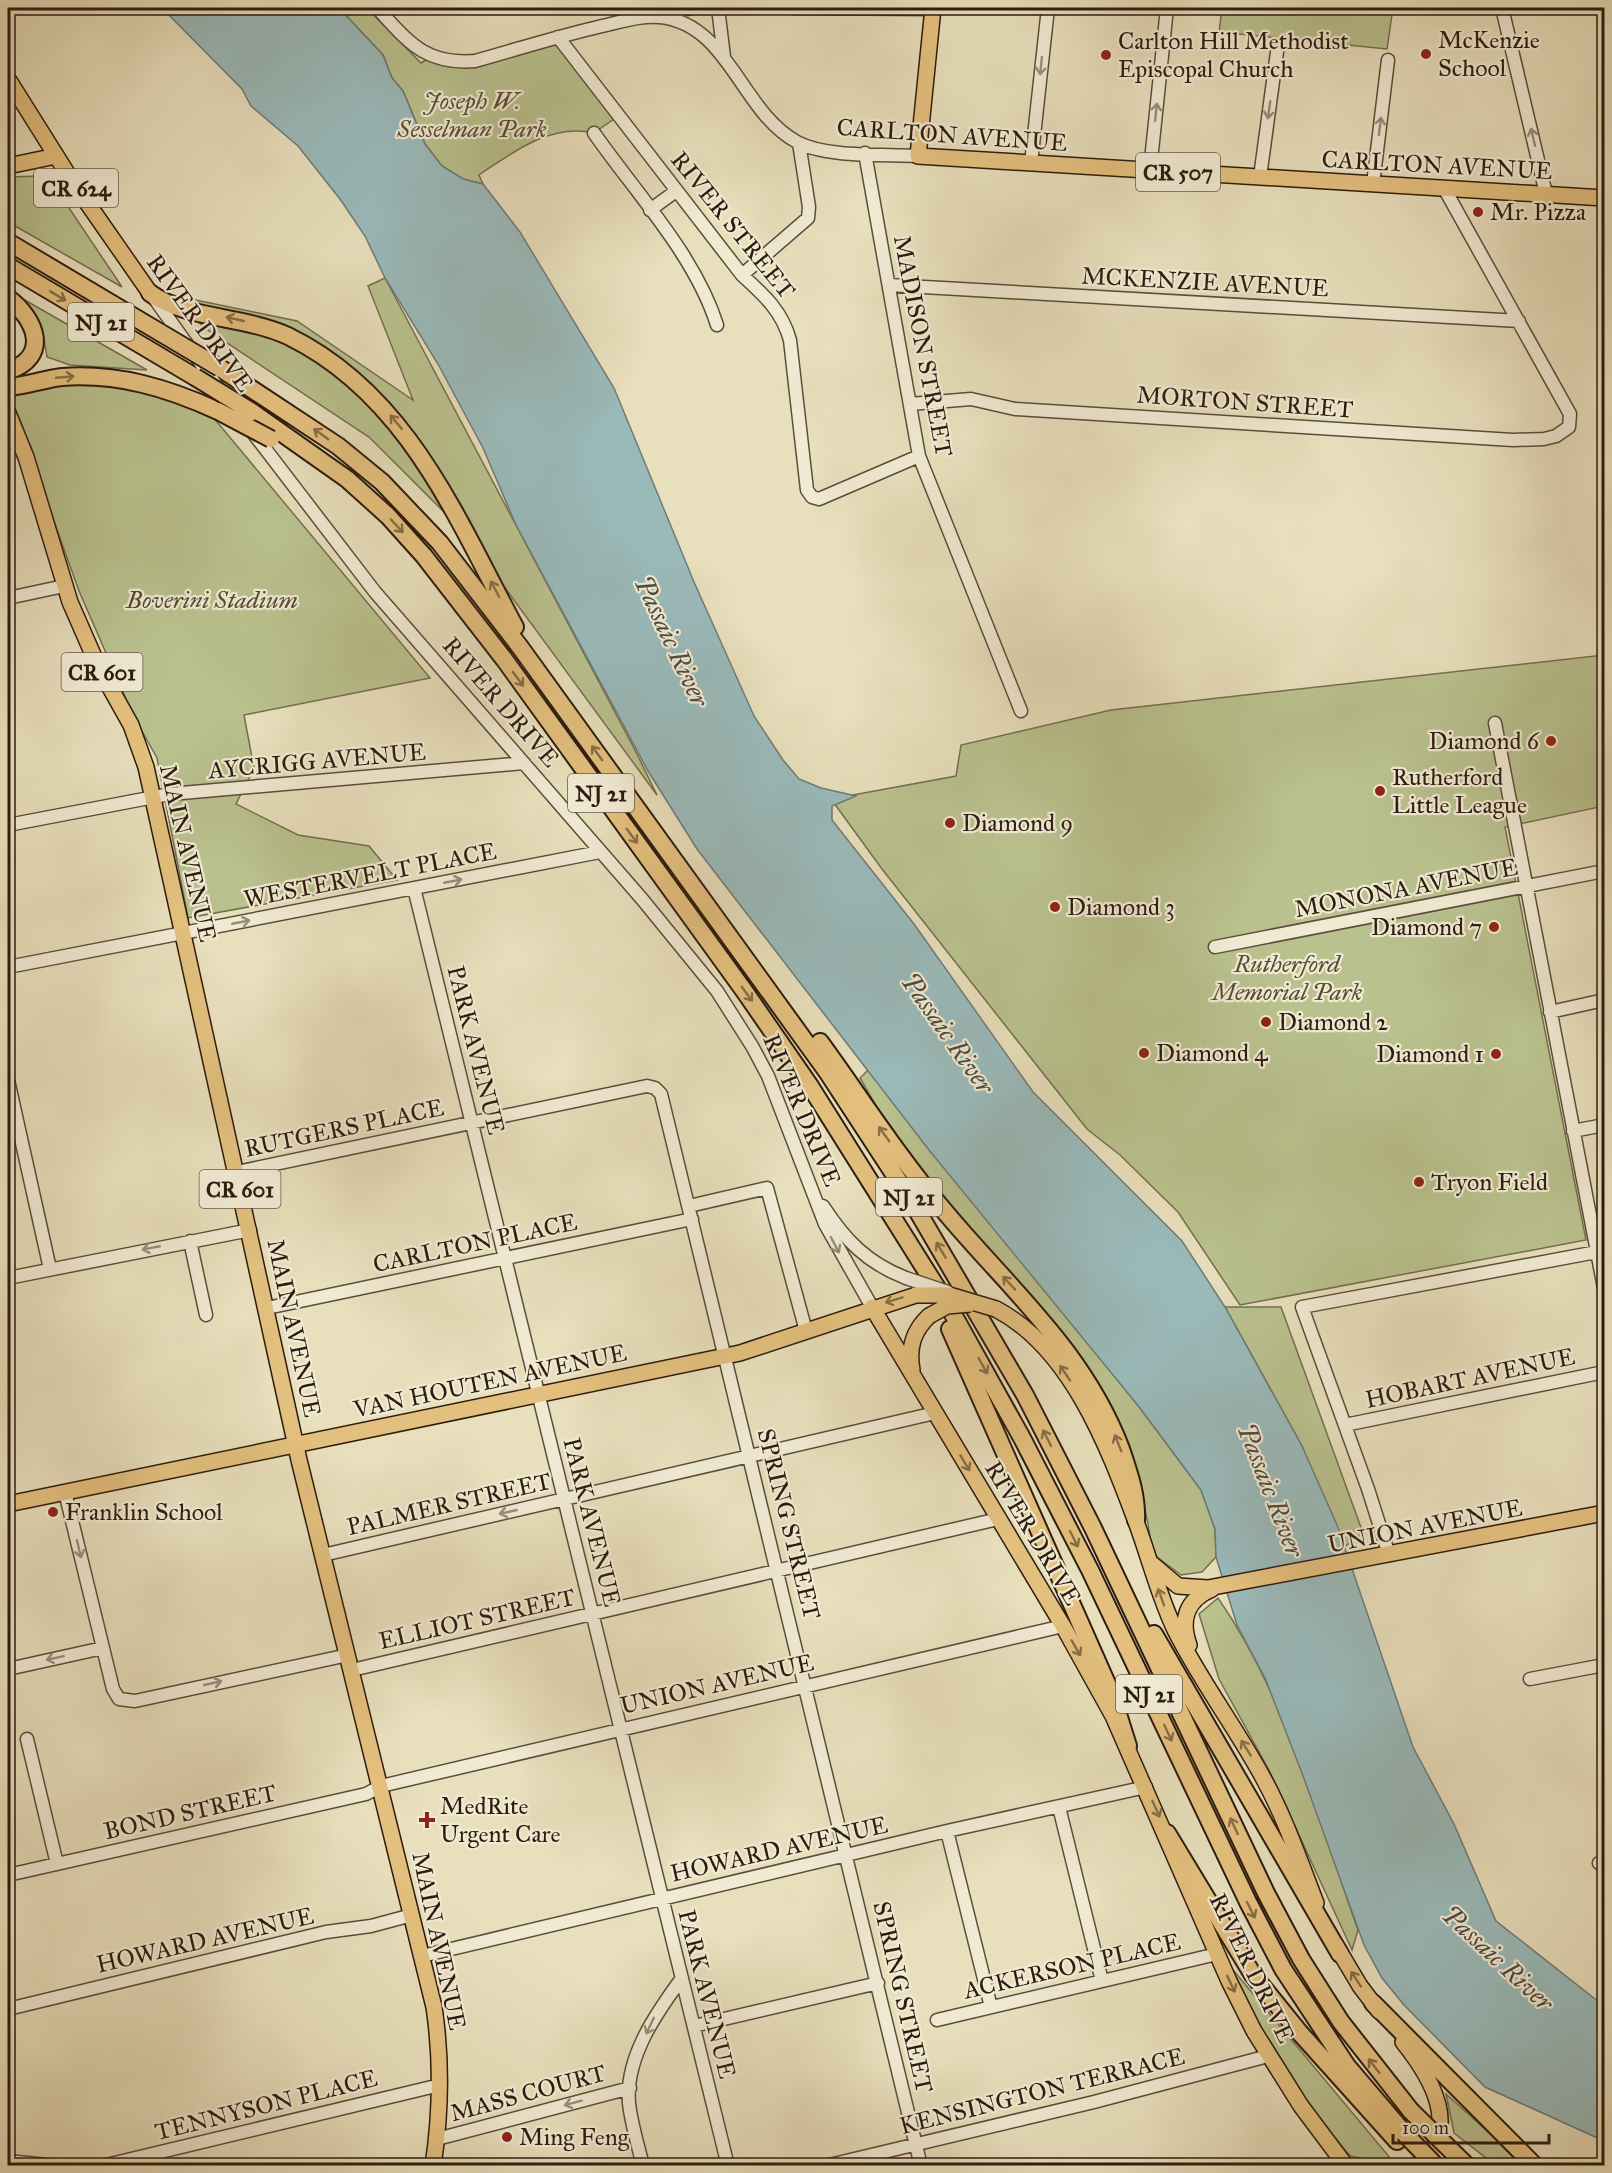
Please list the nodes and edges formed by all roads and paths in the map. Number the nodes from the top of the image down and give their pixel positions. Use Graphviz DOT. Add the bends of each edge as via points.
graph roads {
  1 [pos="377,8"];
  2 [pos="692,8"];
  3 [pos="717,8"];
  4 [pos="793,8"];
  5 [pos="933,8"];
  6 [pos="1048,8"];
  7 [pos="1167,8"];
  8 [pos="1503,8"];
  9 [pos="639,18"];
  10 [pos="558,37"];
  11 [pos="1277,52"];
  12 [pos="724,59"];
  13 [pos="1388,60"];
  14 [pos="8,79"];
  15 [pos="594,132"];
  16 [pos="799,143"];
  17 [pos="865,153"];
  18 [pos="56,156"];
  19 [pos="918,156"];
  20 [pos="1031,163"];
  21 [pos="8,166"];
  22 [pos="1150,170"];
  23 [pos="1260,177"];
  24 [pos="1373,184"];
  25 [pos="1444,188"];
  26 [pos="676,190"];
  27 [pos="1546,194"];
  28 [pos="1605,198"];
  29 [pos="650,210"];
  30 [pos="8,242"];
  31 [pos="8,266"];
  32 [pos="742,274"];
  33 [pos="889,285"];
  34 [pos="150,293"];
  35 [pos="8,298"];
  36 [pos="1519,321"];
  37 [pos="717,325"];
  38 [pos="8,371"];
  39 [pos="8,387"];
  40 [pos="910,404"];
  41 [pos="8,413"];
  42 [pos="919,456"];
  43 [pos="368,498"];
  44 [pos="64,586"];
  45 [pos="8,598"];
  46 [pos="543,678"];
  47 [pos="1021,711"];
  48 [pos="1495,723"];
  49 [pos="524,763"];
  50 [pos="153,797"];
  51 [pos="8,825"];
  52 [pos="600,852"];
  53 [pos="1605,871"];
  54 [pos="1528,886"];
  55 [pos="414,888"];
  56 [pos="718,920"];
  57 [pos="184,933"];
  58 [pos="1215,946"];
  59 [pos="8,967"];
  60 [pos="1605,1000"];
  61 [pos="1550,1012"];
  62 [pos="8,1080"];
  63 [pos="663,1103"];
  64 [pos="472,1122"];
  65 [pos="1605,1125"];
  66 [pos="1573,1131"];
  67 [pos="237,1172"];
  68 [pos="814,1191"];
  69 [pos="689,1206"];
  70 [pos="692,1219"];
  71 [pos="250,1230"];
  72 [pos="190,1241"];
  73 [pos="911,1244"];
  74 [pos="1601,1251"];
  75 [pos="506,1257"];
  76 [pos="50,1269"];
  77 [pos="8,1278"];
  78 [pos="1605,1288"];
  79 [pos="960,1297"];
  80 [pos="872,1307"];
  81 [pos="267,1308"];
  82 [pos="996,1309"];
  83 [pos="206,1315"];
  84 [pos="806,1331"];
  85 [pos="726,1355"];
  86 [pos="1605,1372"];
  87 [pos="917,1383"];
  88 [pos="539,1394"];
  89 [pos="935,1413"];
  90 [pos="1345,1425"];
  91 [pos="296,1444"];
  92 [pos="750,1455"];
  93 [pos="65,1492"];
  94 [pos="565,1499"];
  95 [pos="8,1504"];
  96 [pos="1605,1514"];
  97 [pos="998,1519"];
  98 [pos="1136,1520"];
  99 [pos="1389,1554"];
  100 [pos="323,1555"];
  101 [pos="1148,1560"];
  102 [pos="1109,1562"];
  103 [pos="778,1570"];
  104 [pos="1218,1587"];
  105 [pos="593,1614"];
  106 [pos="1063,1626"];
  107 [pos="103,1648"];
  108 [pos="350,1663"];
  109 [pos="1605,1665"];
  110 [pos="8,1668"];
  111 [pos="1530,1679"];
  112 [pos="806,1686"];
  113 [pos="1207,1686"];
  114 [pos="621,1729"];
  115 [pos="27,1739"];
  116 [pos="1128,1746"];
  117 [pos="381,1786"];
  118 [pos="1146,1787"];
  119 [pos="1059,1807"];
  120 [pos="947,1831"];
  121 [pos="1167,1833"];
  122 [pos="848,1855"];
  123 [pos="57,1864"];
  124 [pos="8,1875"];
  125 [pos="663,1899"];
  126 [pos="412,1915"];
  127 [pos="1217,1954"];
  128 [pos="1340,1954"];
  129 [pos="422,1956"];
  130 [pos="682,1978"];
  131 [pos="1102,1981"];
  132 [pos="878,1983"];
  133 [pos="1372,2003"];
  134 [pos="991,2007"];
  135 [pos="8,2009"];
  136 [pos="937,2020"];
  137 [pos="694,2026"];
  138 [pos="1268,2056"];
  139 [pos="1431,2080"];
  140 [pos="440,2085"];
  141 [pos="630,2088"];
  142 [pos="1400,2137"];
  143 [pos="437,2139"];
  144 [pos="916,2144"];
  145 [pos="1332,2147"];
  146 [pos="8,2160"];
  147 [pos="57,2166"];
  148 [pos="102,2166"];
  149 [pos="433,2166"];
  150 [pos="643,2166"];
  151 [pos="728,2166"];
  152 [pos="825,2166"];
  153 [pos="921,2166"];
  154 [pos="1337,2166"];
  155 [pos="1347,2166"];
  156 [pos="1356,2166"];
  157 [pos="1417,2166"];
  158 [pos="1426,2166"];
  159 [pos="1436,2166"];
  160 [pos="1444,2166"];
  161 [pos="1467,2166"];
  162 [pos="1535,2166"];
  1 -- 10 [label="street, CARLTON AVENUE" via="408,42 432,57 446,60 475,61"];
  2 -- 9 [label="street"];
  3 -- 12 [label="street"];
  4 -- 5 [label="street"];
  5 -- 19 [label="main road"];
  6 -- 20 [label="street, one-way"];
  22 -- 7 [label="street, one-way"];
  27 -- 8 [label="street, one-way"];
  9 -- 10 [label="street, CARLTON AVENUE"];
  9 -- 12 [label="street, CARLTON AVENUE" via="661,17 689,26 713,44"];
  10 -- 26 [label="street, RIVER STREET"];
  11 -- 23 [label="street, one-way"];
  12 -- 16 [label="street, CARLTON AVENUE" via="769,122"];
  24 -- 13 [label="street, one-way"];
  14 -- 18 [label="main road, RIVER DRIVE / CR 624"];
  15 -- 29 [label="street"];
  16 -- 17 [label="street, CARLTON AVENUE" via="825,150"];
  16 -- 32 [label="street" via="808,218"];
  17 -- 19 [label="street, CARLTON AVENUE"];
  17 -- 33 [label="street, MADISON STREET"];
  18 -- 21 [label="main road"];
  18 -- 34 [label="main road, RIVER DRIVE / CR 624"];
  19 -- 20 [label="main road, CARLTON AVENUE / CR 507"];
  20 -- 22 [label="main road, CARLTON AVENUE / CR 507"];
  22 -- 23 [label="main road, CARLTON AVENUE / CR 507"];
  23 -- 24 [label="main road, CARLTON AVENUE / CR 507"];
  24 -- 25 [label="main road, CARLTON AVENUE / CR 507"];
  25 -- 27 [label="main road, CARLTON AVENUE / CR 507"];
  25 -- 36 [label="street"];
  26 -- 29 [label="street"];
  26 -- 32 [label="street, RIVER STREET"];
  27 -- 28 [label="main road, CARLTON AVENUE / CR 507"];
  29 -- 37 [label="street" via="708,296"];
  46 -- 30 [label="highway, NJ 21, one-way, bridge" via="446,550 382,482 315,429 220,368"];
  31 -- 43 [label="highway, NJ 21, one-way, bridge" via="252,412 326,462"];
  32 -- 42 [label="street, RIVER STREET" via="774,304 785,323 807,490 812,497 819,499"];
  33 -- 36 [label="street, MCKENZIE AVENUE"];
  33 -- 40 [label="street, MADISON STREET"];
  46 -- 34 [label="highway, one-way" via="426,463 369,392 323,356 284,335 242,320 177,307"];
  34 -- 49 [label="street, RIVER DRIVE / CR 624" via="370,585"];
  35 -- 38 [label="highway" via="30,321 35,340 29,357"];
  36 -- 40 [label="street, MORTON STREET" via="1570,414 1569,427 1556,436 1513,440 1015,409 971,399"];
  39 -- 43 [label="highway, one-way, bridge" via="59,378 119,379 159,387 271,438"];
  40 -- 42 [label="street, MADISON STREET"];
  41 -- 44 [label="main road, MAIN AVENUE / CR 601" via="26,457"];
  42 -- 47 [label="street, MADISON STREET"];
  43 -- 73 [label="highway, NJ 21, one-way" via="424,556 504,659 768,1024"];
  44 -- 45 [label="street"];
  44 -- 50 [label="main road, MAIN AVENUE / CR 601" via="98,666 140,744"];
  56 -- 46 [label="highway, NJ 21, one-way"];
  48 -- 54 [label="street"];
  49 -- 50 [label="street, AYCRIGG AVENUE"];
  49 -- 52 [label="street, RIVER DRIVE / CR 624"];
  50 -- 51 [label="street, AYCRIGG AVENUE"];
  50 -- 57 [label="main road, MAIN AVENUE / CR 601"];
  55 -- 52 [label="street, WESTERVELT PLACE, one-way"];
  52 -- 68 [label="street, RIVER DRIVE / CR 624" via="695,962 734,1016 768,1076"];
  53 -- 54 [label="street, MONONA AVENUE"];
  54 -- 58 [label="street, MONONA AVENUE"];
  54 -- 61 [label="street"];
  57 -- 55 [label="street, WESTERVELT PLACE, one-way"];
  55 -- 64 [label="street, PARK AVENUE"];
  98 -- 56 [label="highway, one-way" via="1134,1488 1118,1443 1069,1353 925,1188 813,1032"];
  102 -- 56 [label="highway, NJ 21, one-way" via="1025,1395 930,1232 823,1066"];
  57 -- 59 [label="street, WESTERVELT PLACE"];
  57 -- 67 [label="main road, MAIN AVENUE / CR 601"];
  60 -- 61 [label="street"];
  61 -- 66 [label="street"];
  62 -- 76 [label="street"];
  63 -- 64 [label="street, RUTGERS PLACE" via="661,1094 647,1086"];
  63 -- 69 [label="street, SPRING STREET"];
  64 -- 67 [label="street, RUTGERS PLACE"];
  64 -- 75 [label="street, PARK AVENUE"];
  65 -- 66 [label="street"];
  66 -- 74 [label="street"];
  67 -- 71 [label="main road, MAIN AVENUE / CR 601"];
  68 -- 79 [label="street, CR 624, bridge" via="842,1234 860,1253 882,1268"];
  68 -- 80 [label="street, RIVER DRIVE / CR 624, one-way" via="831,1239"];
  69 -- 70 [label="street, SPRING STREET"];
  69 -- 84 [label="street" via="767,1188"];
  70 -- 75 [label="street, CARLTON PLACE"];
  70 -- 85 [label="street, SPRING STREET"];
  71 -- 72 [label="street"];
  71 -- 81 [label="main road, MAIN AVENUE / CR 601"];
  72 -- 76 [label="street, one-way"];
  72 -- 83 [label="street"];
  73 -- 116 [label="highway" via="1112,1695"];
  73 -- 142 [label="highway, NJ 21, one-way" via="1048,1487 1278,1961 1324,2034"];
  74 -- 78 [label="street"];
  74 -- 90 [label="street" via="1302,1307"];
  75 -- 81 [label="street, CARLTON PLACE"];
  75 -- 88 [label="street, PARK AVENUE"];
  76 -- 77 [label="street"];
  79 -- 80 [label="main road, VAN HOUTEN AVENUE, one-way, bridge" via="916,1295"];
  79 -- 82 [label="main road, CR 624, bridge"];
  80 -- 84 [label="main road, VAN HOUTEN AVENUE"];
  80 -- 87 [label="main road, RIVER DRIVE / CR 624"];
  81 -- 91 [label="main road, MAIN AVENUE / CR 601"];
  82 -- 87 [label="main road, bridge" via="958,1304 929,1316 916,1331 910,1350"];
  98 -- 82 [label="main road, CR 624, one-way" via="1099,1434 1068,1377 1034,1334"];
  84 -- 85 [label="main road, VAN HOUTEN AVENUE"];
  85 -- 88 [label="main road, VAN HOUTEN AVENUE"];
  85 -- 92 [label="street, SPRING STREET"];
  86 -- 90 [label="street, HOBART AVENUE"];
  87 -- 89 [label="main road, RIVER DRIVE / CR 624"];
  88 -- 91 [label="main road, VAN HOUTEN AVENUE"];
  88 -- 94 [label="street, PARK AVENUE"];
  89 -- 92 [label="street, PALMER STREET"];
  89 -- 97 [label="main road, RIVER DRIVE / CR 624, one-way"];
  90 -- 99 [label="street"];
  91 -- 93 [label="main road, VAN HOUTEN AVENUE"];
  91 -- 100 [label="main road, MAIN AVENUE / CR 601"];
  92 -- 94 [label="street, PALMER STREET"];
  92 -- 103 [label="street, SPRING STREET"];
  93 -- 95 [label="main road, VAN HOUTEN AVENUE"];
  93 -- 107 [label="street, one-way"];
  94 -- 100 [label="street, PALMER STREET, one-way"];
  94 -- 105 [label="street, PARK AVENUE"];
  96 -- 99 [label="main road, UNION AVENUE"];
  97 -- 103 [label="street, ELLIOT STREET"];
  97 -- 106 [label="main road, RIVER DRIVE / CR 624"];
  98 -- 101 [label="main road, CR 624"];
  99 -- 104 [label="main road, UNION AVENUE"];
  100 -- 108 [label="main road, MAIN AVENUE / CR 601"];
  101 -- 104 [label="main road" via="1178,1586"];
  113 -- 101 [label="main road, CR 624, one-way" via="1175,1629"];
  102 -- 128 [label="highway"];
  161 -- 102 [label="highway, NJ 21, one-way, bridge" via="1411,2111 1341,2022 1301,1959"];
  103 -- 105 [label="street, ELLIOT STREET"];
  103 -- 112 [label="street, SPRING STREET"];
  104 -- 113 [label="main road" via="1192,1602 1185,1618 1186,1637"];
  105 -- 108 [label="street, ELLIOT STREET"];
  105 -- 114 [label="street, PARK AVENUE"];
  106 -- 112 [label="street, UNION AVENUE"];
  106 -- 116 [label="main road, RIVER DRIVE / CR 624, one-way"];
  107 -- 108 [label="street, ELLIOT STREET, one-way" via="113,1689 119,1699 128,1701"];
  107 -- 110 [label="street, one-way"];
  108 -- 117 [label="main road, MAIN AVENUE / CR 601"];
  109 -- 111 [label="street"];
  112 -- 114 [label="street, UNION AVENUE"];
  112 -- 122 [label="street, SPRING STREET"];
  128 -- 113 [label="main road, CR 624, one-way" via="1271,1791"];
  114 -- 117 [label="street, UNION AVENUE"];
  114 -- 125 [label="street, PARK AVENUE"];
  115 -- 123 [label="street"];
  116 -- 118 [label="main road, RIVER DRIVE / CR 624"];
  117 -- 123 [label="street, BOND STREET" via="366,1794"];
  117 -- 126 [label="main road, MAIN AVENUE / CR 601"];
  118 -- 119 [label="street, HOWARD AVENUE"];
  118 -- 121 [label="main road, RIVER DRIVE / CR 624, one-way"];
  119 -- 120 [label="street, HOWARD AVENUE"];
  119 -- 131 [label="street"];
  120 -- 122 [label="street, HOWARD AVENUE"];
  120 -- 134 [label="street"];
  121 -- 127 [label="main road, RIVER DRIVE / CR 624"];
  121 -- 142 [label="highway" via="1253,1975 1300,2033"];
  122 -- 125 [label="street, HOWARD AVENUE"];
  122 -- 132 [label="street, SPRING STREET"];
  123 -- 124 [label="street, BOND STREET"];
  125 -- 129 [label="street, HOWARD AVENUE"];
  125 -- 130 [label="street, PARK AVENUE"];
  126 -- 129 [label="main road, MAIN AVENUE / CR 601"];
  126 -- 135 [label="street, HOWARD AVENUE"];
  127 -- 131 [label="street, ACKERSON PLACE"];
  127 -- 138 [label="main road, RIVER DRIVE / CR 624, one-way"];
  133 -- 128 [label="main road, CR 624, one-way"];
  129 -- 140 [label="main road, MAIN AVENUE / CR 601" via="438,2034"];
  130 -- 137 [label="street, PARK AVENUE"];
  130 -- 141 [label="street, one-way" via="647,2032"];
  131 -- 134 [label="street, ACKERSON PLACE"];
  132 -- 137 [label="street"];
  132 -- 144 [label="street, SPRING STREET"];
  133 -- 139 [label="main road, CR 624"];
  133 -- 162 [label="highway"];
  134 -- 136 [label="street, ACKERSON PLACE"];
  137 -- 151 [label="street, PARK AVENUE"];
  138 -- 144 [label="street, KENSINGTON TERRACE"];
  138 -- 145 [label="main road, RIVER DRIVE / CR 624"];
  139 -- 157 [label="main road" via="1439,2105 1438,2131 1429,2154"];
  139 -- 160 [label="street, CR 624" via="1445,2118"];
  140 -- 143 [label="main road, MAIN AVENUE / CR 601"];
  140 -- 148 [label="street, TENNYSON PLACE"];
  141 -- 143 [label="street, MASS COURT, one-way"];
  141 -- 150 [label="street" via="629,2106"];
  142 -- 158 [label="highway"];
  142 -- 159 [label="highway, NJ 21, bridge"];
  143 -- 149 [label="main road, MAIN AVENUE / CR 601"];
  144 -- 152 [label="street, KENSINGTON TERRACE"];
  144 -- 153 [label="street, SPRING STREET"];
  145 -- 154 [label="main road"];
  145 -- 155 [label="main road, RIVER DRIVE / CR 624"];
  145 -- 156 [label="main road"];
  146 -- 147 [label="street"];
}
